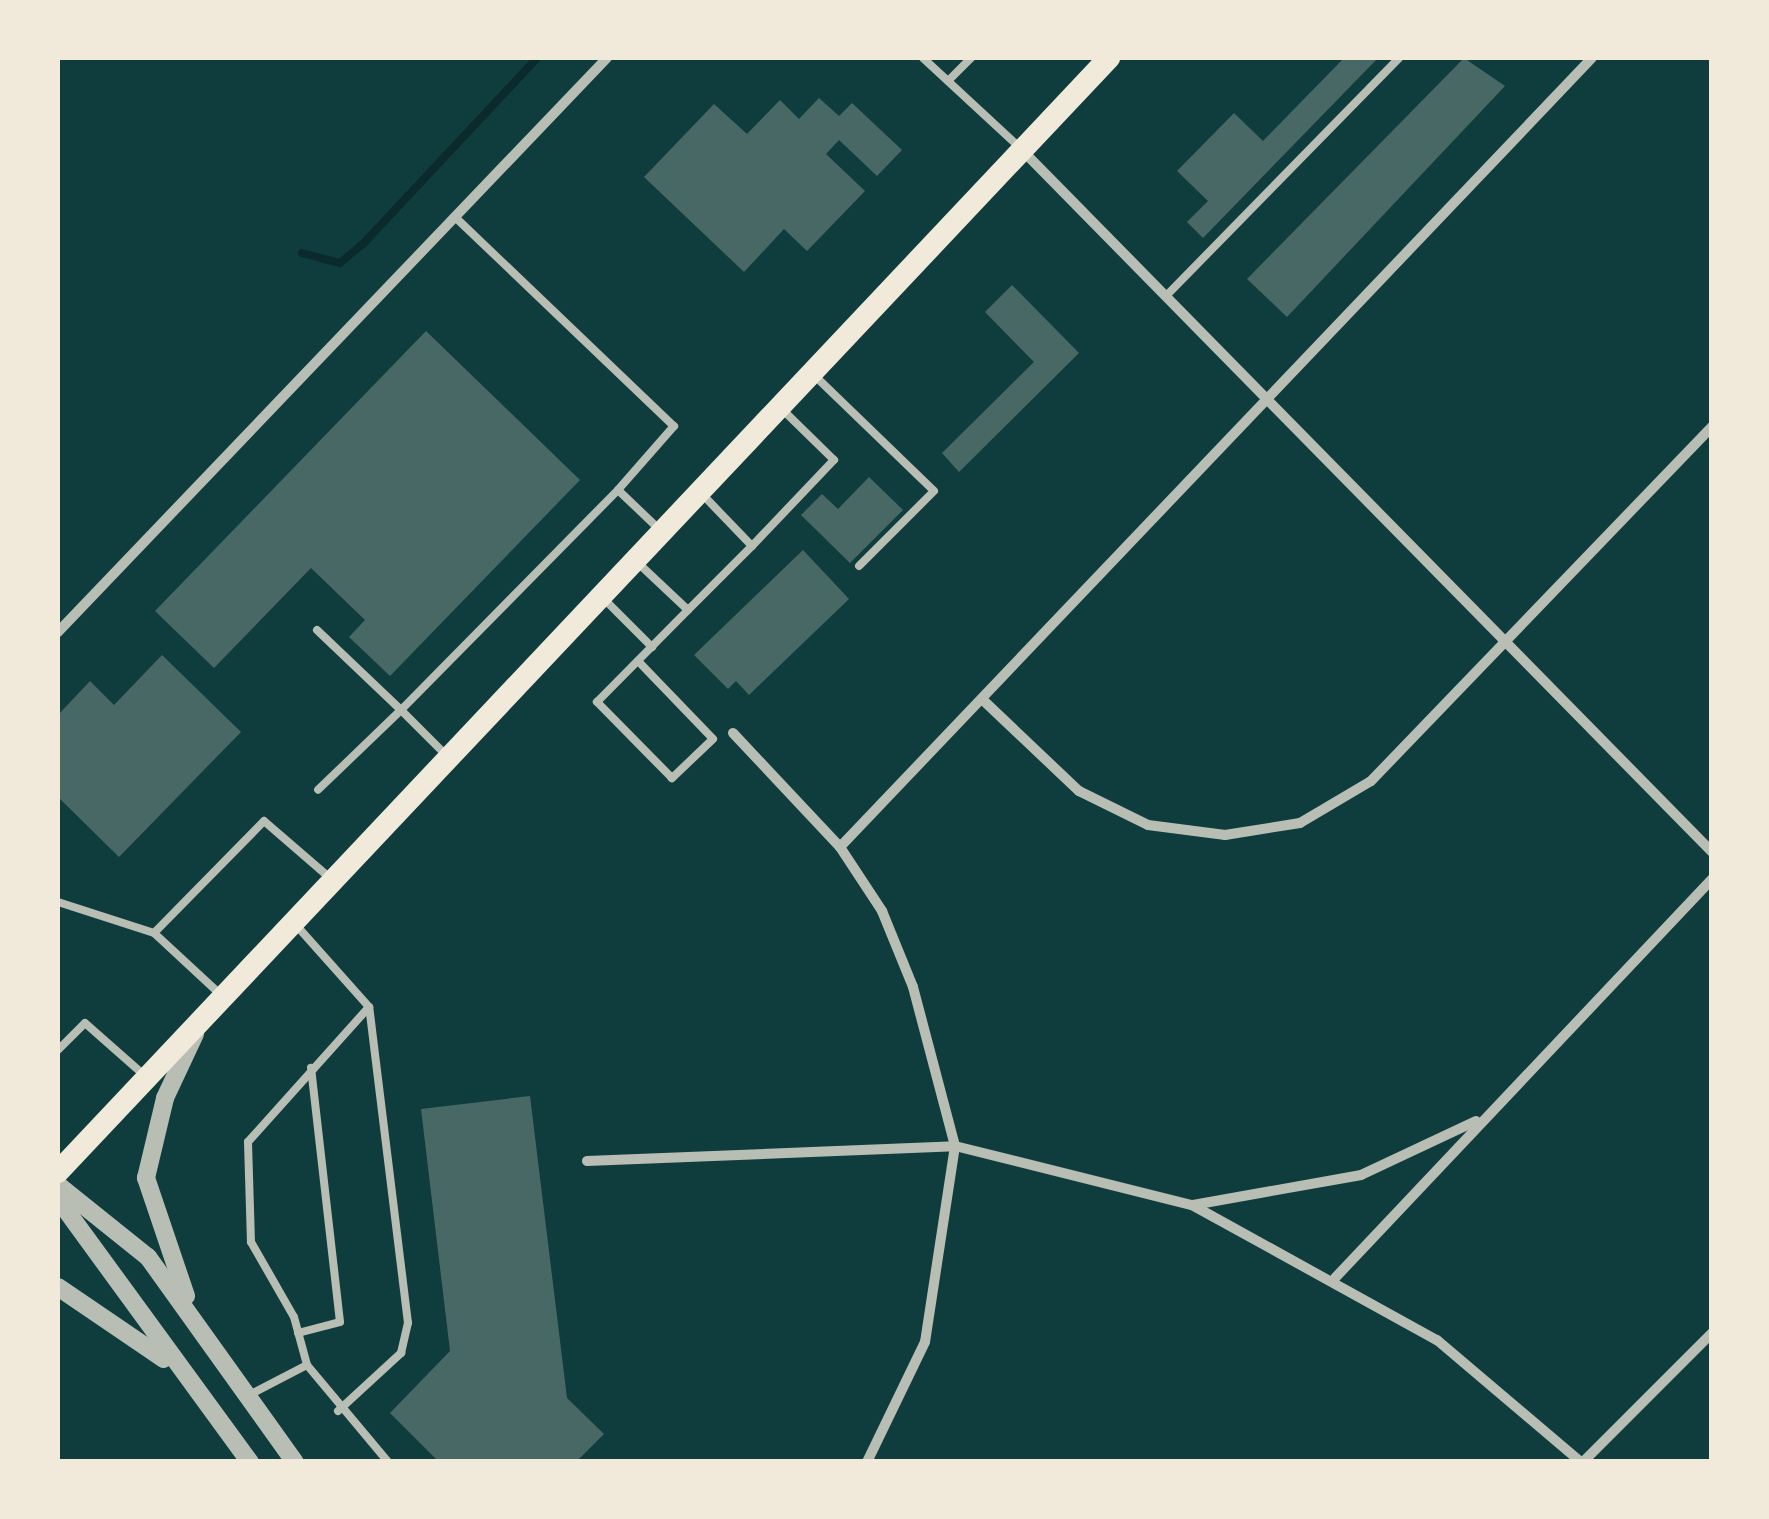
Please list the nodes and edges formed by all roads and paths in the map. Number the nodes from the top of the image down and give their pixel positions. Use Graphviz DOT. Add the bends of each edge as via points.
graph roads {
  1 [pos="607,58"];
  2 [pos="923,58"];
  3 [pos="971,58"];
  4 [pos="1398,58"];
  5 [pos="1592,58"];
  6 [pos="1098,61"];
  7 [pos="948,82"];
  8 [pos="1021,150"];
  9 [pos="455,216"];
  10 [pos="1166,296"];
  11 [pos="812,372"];
  12 [pos="1266,400"];
  13 [pos="780,406"];
  14 [pos="1712,428"];
  15 [pos="618,490"];
  16 [pos="700,492"];
  17 [pos="662,532"];
  18 [pos="752,546"];
  19 [pos="635,560"];
  20 [pos="859,566"];
  21 [pos="601,597"];
  22 [pos="688,610"];
  23 [pos="317,630"];
  24 [pos="58,632"];
  25 [pos="1506,644"];
  26 [pos="652,647"];
  27 [pos="638,661"];
  28 [pos="984,701"];
  29 [pos="401,710"];
  30 [pos="733,734"];
  31 [pos="449,758"];
  32 [pos="318,790"];
  33 [pos="840,847"];
  34 [pos="1712,852"];
  35 [pos="1712,880"];
  36 [pos="334,881"];
  37 [pos="58,902"];
  38 [pos="294,923"];
  39 [pos="154,933"];
  40 [pos="224,998"];
  41 [pos="369,1007"];
  42 [pos="198,1026"];
  43 [pos="58,1050"];
  44 [pos="311,1068"];
  45 [pos="148,1078"];
  46 [pos="1481,1118"];
  47 [pos="955,1146"];
  48 [pos="587,1162"];
  49 [pos="58,1172"];
  50 [pos="58,1185"];
  51 [pos="58,1199"];
  52 [pos="1192,1205"];
  53 [pos="1335,1278"];
  54 [pos="58,1288"];
  55 [pos="191,1311"];
  56 [pos="298,1332"];
  57 [pos="1712,1333"];
  58 [pos="306,1365"];
  59 [pos="251,1394"];
  60 [pos="212,1406"];
  61 [pos="338,1411"];
  62 [pos="250,1462"];
  63 [pos="295,1462"];
  64 [pos="388,1462"];
  65 [pos="868,1462"];
  66 [pos="1582,1462"];
  1 -- 9 [label="street"];
  2 -- 7 [label="lane"];
  3 -- 7 [label="lane"];
  4 -- 10 [label="lane"];
  5 -- 12 [label="street"];
  6 -- 8 [label="main road"];
  7 -- 8 [label="lane"];
  8 -- 10 [label="street"];
  8 -- 11 [label="main road"];
  9 -- 15 [label="lane" via="674,426"];
  9 -- 24 [label="street"];
  10 -- 12 [label="street"];
  11 -- 13 [label="main road"];
  11 -- 20 [label="lane" via="934,492"];
  12 -- 25 [label="street"];
  12 -- 28 [label="street"];
  13 -- 16 [label="main road"];
  13 -- 18 [label="lane" via="834,460"];
  14 -- 25 [label="street"];
  15 -- 17 [label="lane"];
  15 -- 29 [label="lane"];
  16 -- 17 [label="main road"];
  16 -- 18 [label="lane"];
  17 -- 19 [label="main road"];
  18 -- 22 [label="lane"];
  19 -- 21 [label="main road"];
  19 -- 22 [label="lane"];
  21 -- 26 [label="lane"];
  21 -- 31 [label="main road"];
  22 -- 26 [label="lane"];
  23 -- 29 [label="lane"];
  25 -- 28 [label="street" via="1371,781 1300,823 1225,835 1148,826 1080,791"];
  25 -- 34 [label="street"];
  26 -- 27 [label="lane"];
  27 -- 27 [label="lane" via="597,702 672,778 713,739"];
  28 -- 33 [label="street"];
  29 -- 31 [label="lane"];
  29 -- 32 [label="lane"];
  30 -- 33 [label="street"];
  31 -- 36 [label="main road"];
  33 -- 47 [label="street" via="882,912 913,987"];
  35 -- 46 [label="street"];
  36 -- 38 [label="main road"];
  36 -- 39 [label="lane" via="264,821"];
  37 -- 39 [label="lane"];
  38 -- 40 [label="main road"];
  38 -- 41 [label="lane"];
  39 -- 40 [label="lane"];
  40 -- 42 [label="main road"];
  41 -- 44 [label="lane"];
  41 -- 61 [label="lane" via="408,1322 401,1353"];
  42 -- 45 [label="main road"];
  42 -- 55 [label="street" via="165,1098 146,1178"];
  43 -- 45 [label="lane" via="84,1023"];
  44 -- 56 [label="lane" via="248,1142 252,1242"];
  44 -- 56 [label="lane" via="340,1322"];
  45 -- 49 [label="main road"];
  46 -- 52 [label="street" via="1361,1174"];
  46 -- 53 [label="street"];
  47 -- 48 [label="street"];
  47 -- 52 [label="street"];
  47 -- 65 [label="street" via="925,1342"];
  50 -- 55 [label="street" via="117,1226"];
  51 -- 60 [label="street"];
  52 -- 53 [label="street"];
  53 -- 66 [label="street" via="1437,1340"];
  54 -- 60 [label="street" via="153,1349"];
  55 -- 59 [label="street"];
  56 -- 58 [label="lane"];
  57 -- 66 [label="street"];
  58 -- 59 [label="lane"];
  58 -- 61 [label="lane"];
  59 -- 63 [label="street"];
  60 -- 62 [label="street"];
  61 -- 64 [label="lane"];
}
